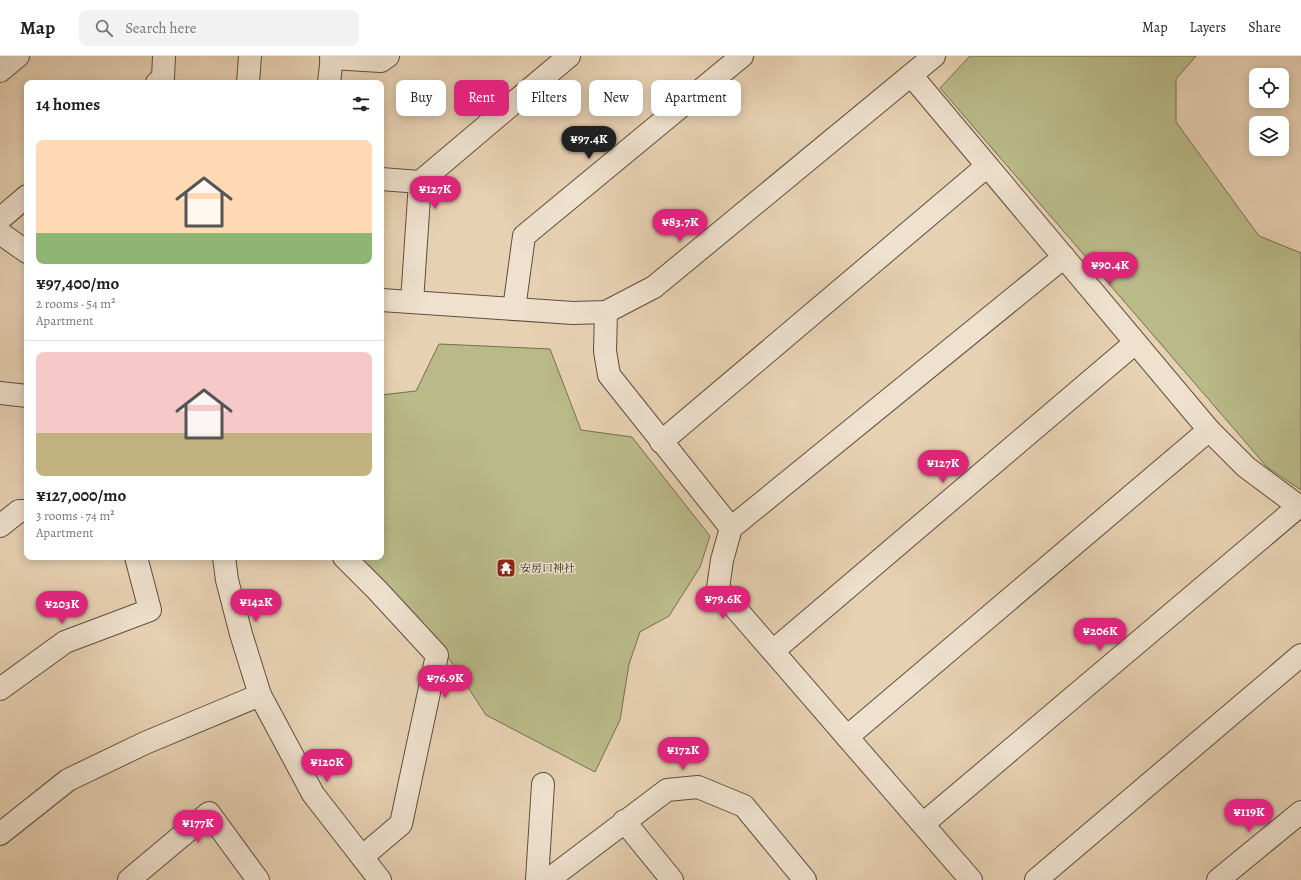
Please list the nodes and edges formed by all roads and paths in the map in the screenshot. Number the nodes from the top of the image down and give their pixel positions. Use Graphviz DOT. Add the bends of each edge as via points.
graph roads {
  1 [pos="18,56"];
  2 [pos="164,56"];
  3 [pos="250,56"];
  4 [pos="388,56"];
  5 [pos="569,56"];
  6 [pos="742,56"];
  7 [pos="934,56"];
  8 [pos="331,57"];
  9 [pos="0,71"];
  10 [pos="911,76"];
  11 [pos="161,80"];
  12 [pos="248,80"];
  13 [pos="328,80"];
  14 [pos="987,166"];
  15 [pos="384,179"];
  16 [pos="420,182"];
  17 [pos="24,199"];
  18 [pos="0,219"];
  19 [pos="0,233"];
  20 [pos="24,250"];
  21 [pos="1064,257"];
  22 [pos="384,300"];
  23 [pos="412,302"];
  24 [pos="514,309"];
  25 [pos="606,312"];
  26 [pos="1135,343"];
  27 [pos="0,393"];
  28 [pos="24,396"];
  29 [pos="1209,430"];
  30 [pos="661,442"];
  31 [pos="1300,508"];
  32 [pos="24,511"];
  33 [pos="0,526"];
  34 [pos="731,528"];
  35 [pos="137,560"];
  36 [pos="224,560"];
  37 [pos="347,560"];
  38 [pos="773,651"];
  39 [pos="1301,655"];
  40 [pos="0,689"];
  41 [pos="260,695"];
  42 [pos="847,737"];
  43 [pos="543,784"];
  44 [pos="1301,812"];
  45 [pos="624,821"];
  46 [pos="923,824"];
  47 [pos="0,834"];
  48 [pos="362,857"];
  49 [pos="129,880"];
  50 [pos="258,880"];
  51 [pos="380,880"];
  52 [pos="537,880"];
  53 [pos="548,880"];
  54 [pos="672,880"];
  55 [pos="805,880"];
  56 [pos="971,880"];
  57 [pos="1036,880"];
  58 [pos="1218,880"];
  1 -- 9 [label="street"];
  2 -- 11 [label="street" via="163,78"];
  3 -- 12 [label="street"];
  4 -- 8 [label="street" via="381,61"];
  5 -- 16 [label="street"];
  6 -- 24 [label="street" via="524,236"];
  7 -- 10 [label="street"];
  8 -- 13 [label="street"];
  10 -- 14 [label="street"];
  10 -- 25 [label="street" via="654,287"];
  14 -- 21 [label="street"];
  14 -- 30 [label="street"];
  15 -- 16 [label="street"];
  16 -- 23 [label="street"];
  17 -- 18 [label="street"];
  19 -- 20 [label="street"];
  21 -- 26 [label="street"];
  21 -- 34 [label="street"];
  22 -- 23 [label="street"];
  23 -- 24 [label="street"];
  24 -- 25 [label="street" via="573,313"];
  25 -- 30 [label="street" via="605,351 609,375"];
  26 -- 29 [label="street"];
  26 -- 38 [label="street"];
  27 -- 28 [label="street"];
  29 -- 31 [label="street" via="1246,467"];
  29 -- 42 [label="street"];
  30 -- 34 [label="street"];
  31 -- 46 [label="street"];
  32 -- 33 [label="street" via="19,511"];
  34 -- 38 [label="street" via="722,560 718,588"];
  35 -- 40 [label="street" via="150,610 65,642"];
  36 -- 41 [label="street" via="241,634"];
  37 -- 48 [label="street" via="437,655 401,824"];
  38 -- 42 [label="street"];
  39 -- 57 [label="street"];
  41 -- 47 [label="street" via="145,743 68,780"];
  41 -- 48 [label="street" via="313,794"];
  42 -- 46 [label="street"];
  43 -- 52 [label="street"];
  44 -- 58 [label="street"];
  45 -- 53 [label="street"];
  45 -- 54 [label="street"];
  45 -- 55 [label="street" via="667,790 698,787 744,806"];
  46 -- 56 [label="street"];
  48 -- 51 [label="street"];
  49 -- 50 [label="street" via="209,813"];
}
